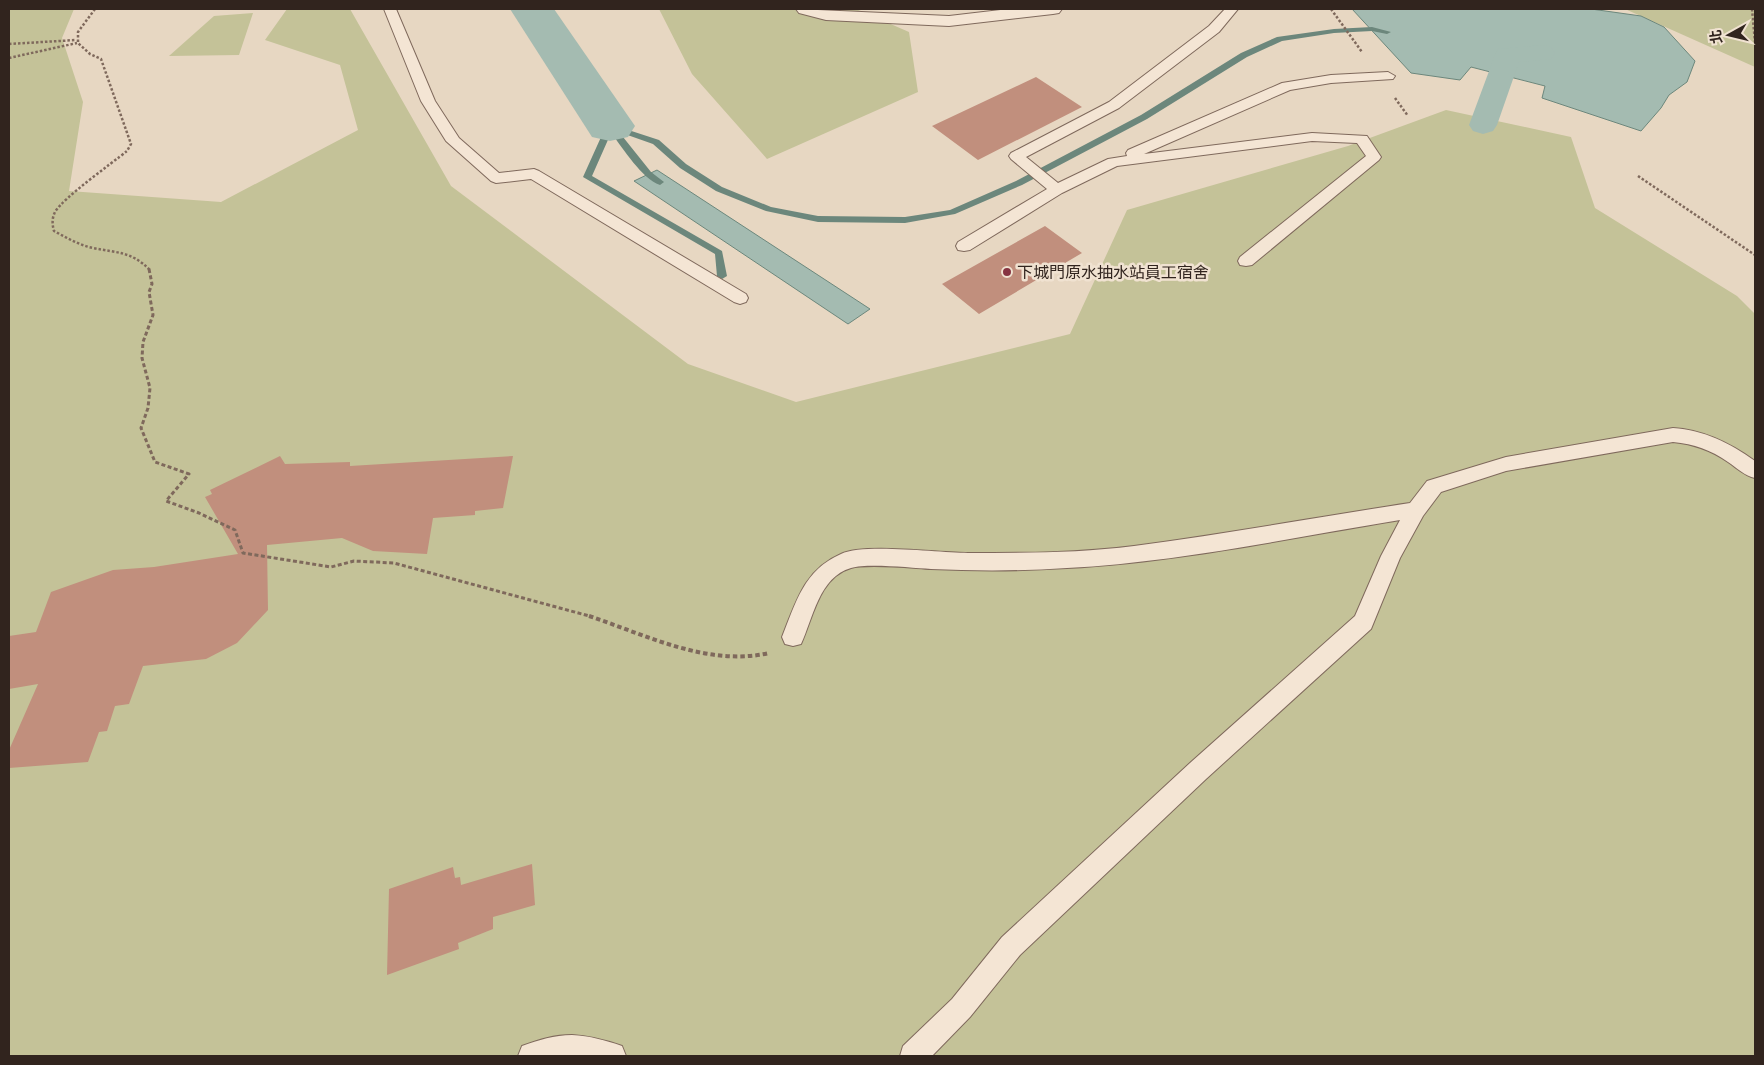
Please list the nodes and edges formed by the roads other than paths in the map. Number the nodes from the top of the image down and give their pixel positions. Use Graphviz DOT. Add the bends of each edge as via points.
graph roads {
  1 [pos="390,9"];
  2 [pos="805,9"];
  3 [pos="1053,9"];
  4 [pos="1232,9"];
  5 [pos="1388,76"];
  6 [pos="1113,162"];
  7 [pos="1057,190"];
  8 [pos="964,246"];
  9 [pos="1246,261"];
  10 [pos="740,298"];
  11 [pos="1755,471"];
  12 [pos="1416,510"];
  13 [pos="793,636"];
  14 [pos="532,1056"];
  15 [pos="612,1056"];
  16 [pos="912,1056"];
  1 -- 10 [label="lane" via="428,101 453,141 496,178 534,174"];
  2 -- 3 [label="street" via="826,15 949,21"];
  4 -- 7 [label="lane" via="1214,29 1114,105 1016,156"];
  5 -- 6 [label="lane" via="1331,79 1287,86"];
  6 -- 7 [label="lane"];
  6 -- 9 [label="lane" via="1312,137 1362,139 1374,157"];
  7 -- 8 [label="lane"];
  11 -- 12 [label="lane" via="1710,442 1692,436 1673,435 1506,464 1434,486"];
  12 -- 13 [label="lane" via="1133,555 976,562 850,560 830,569 819,581 810,594"];
  12 -- 16 [label="lane" via="1391,556 1363,622 1011,946 960,1008"];
  14 -- 15 [label="lane" via="557,1049 577,1049"];
}
